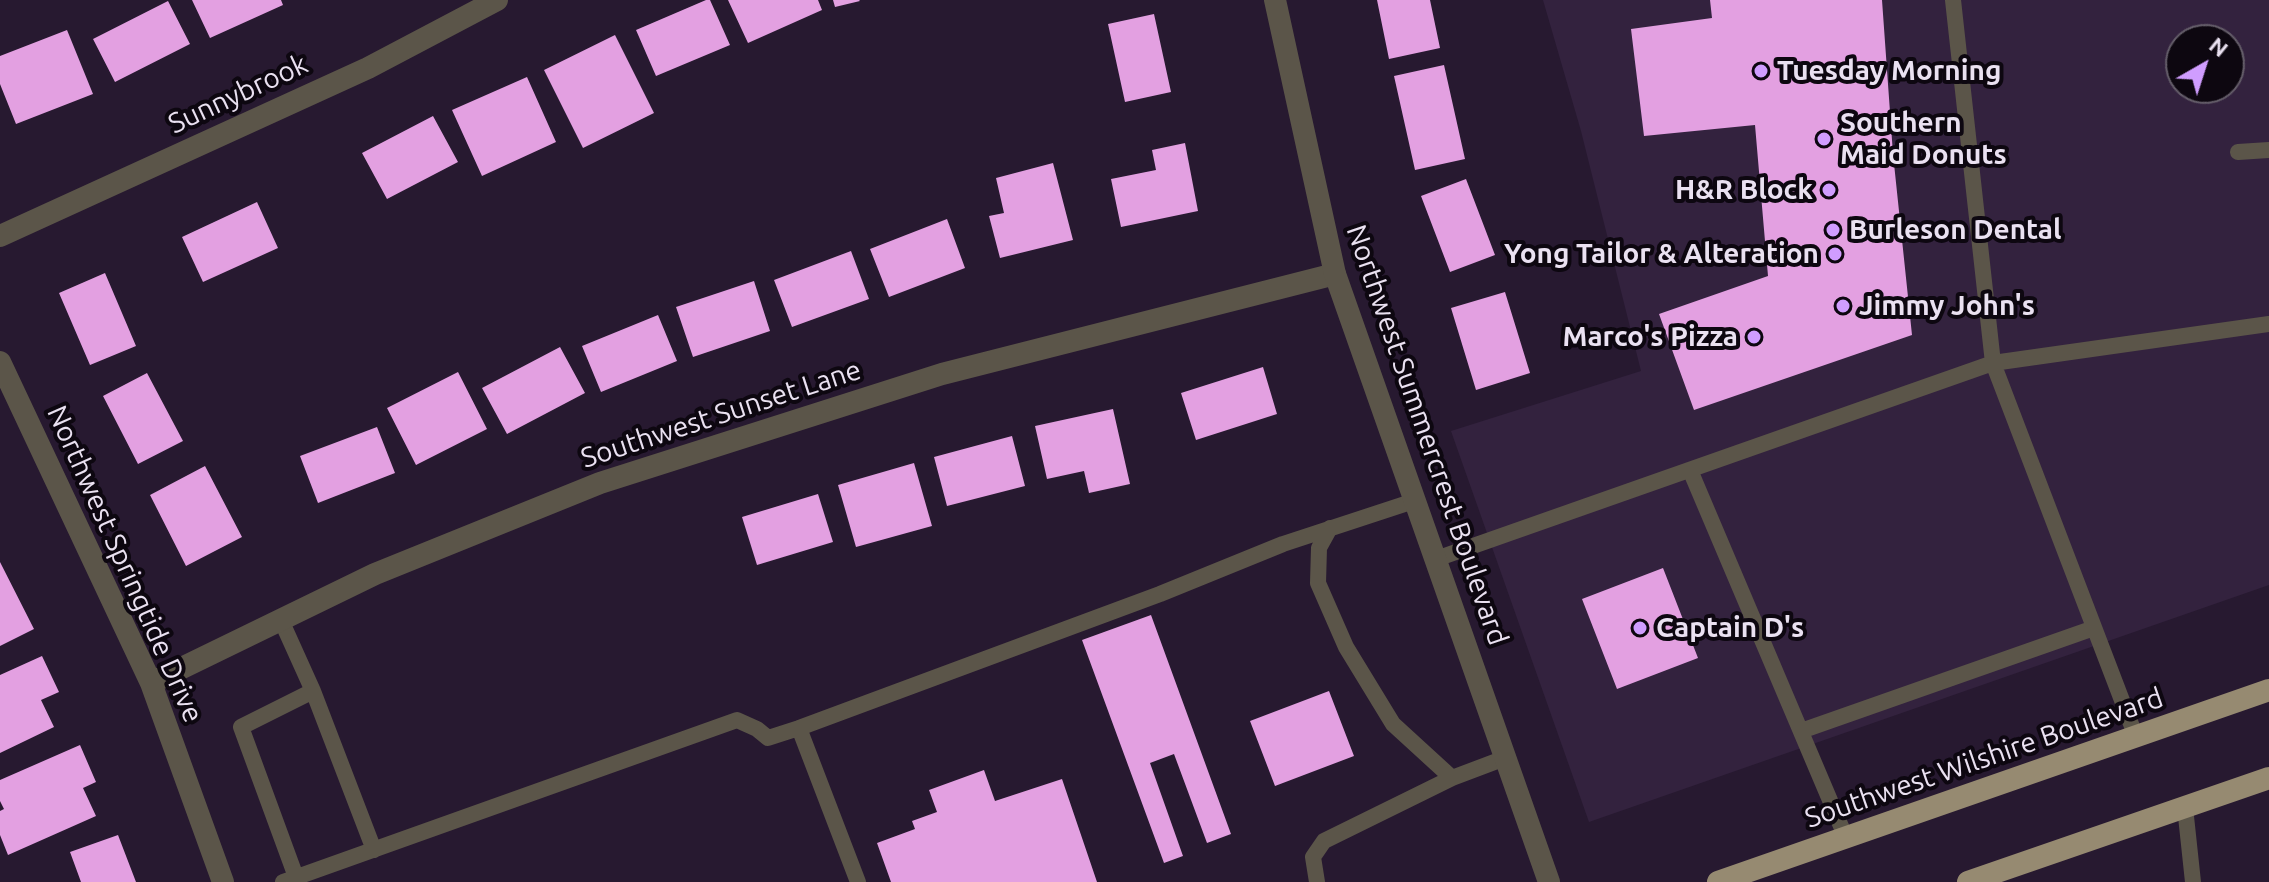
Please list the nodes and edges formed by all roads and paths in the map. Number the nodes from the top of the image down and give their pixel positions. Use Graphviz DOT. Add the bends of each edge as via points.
graph roads {
  1 [pos="497,0"];
  2 [pos="1275,0"];
  3 [pos="1953,0"];
  4 [pos="2269,150"];
  5 [pos="2238,152"];
  6 [pos="0,236"];
  7 [pos="1335,274"];
  8 [pos="2269,324"];
  9 [pos="0,362"];
  10 [pos="1993,363"];
  11 [pos="1690,470"];
  12 [pos="1414,501"];
  13 [pos="1330,528"];
  14 [pos="1436,559"];
  15 [pos="281,620"];
  16 [pos="2094,628"];
  17 [pos="151,683"];
  18 [pos="2269,690"];
  19 [pos="313,691"];
  20 [pos="799,728"];
  21 [pos="1801,731"];
  22 [pos="2136,737"];
  23 [pos="1505,758"];
  24 [pos="1452,778"];
  25 [pos="2269,778"];
  26 [pos="2185,807"];
  27 [pos="1846,838"];
  28 [pos="374,850"];
  29 [pos="289,880"];
  30 [pos="223,882"];
  31 [pos="858,882"];
  32 [pos="1317,882"];
  33 [pos="1549,882"];
  34 [pos="1718,882"];
  35 [pos="1968,882"];
  36 [pos="2193,882"];
  1 -- 6 [label="street, Sunnybrook" via="368,68"];
  2 -- 7 [label="street, Northwest Summercrest Boulevard"];
  3 -- 10 [label="lane"];
  4 -- 5 [label="lane"];
  7 -- 12 [label="street, Northwest Summercrest Boulevard"];
  7 -- 15 [label="street, Southwest Sunset Lane" via="942,374 600,483 375,574"];
  8 -- 10 [label="lane"];
  9 -- 17 [label="street, Northwest Springtide Drive"];
  10 -- 11 [label="lane"];
  10 -- 16 [label="lane"];
  11 -- 14 [label="lane"];
  11 -- 21 [label="lane"];
  12 -- 13 [label="lane"];
  12 -- 14 [label="street, Northwest Summercrest Boulevard"];
  13 -- 20 [label="lane"];
  13 -- 24 [label="lane" via="1319,548 1318,583 1346,647 1393,724"];
  14 -- 23 [label="street, Northwest Summercrest Boulevard"];
  15 -- 17 [label="street, Southwest Sunset Lane"];
  15 -- 19 [label="lane"];
  16 -- 21 [label="lane"];
  16 -- 22 [label="lane"];
  17 -- 30 [label="street, Northwest Springtide Drive"];
  18 -- 22 [label="main road, Southwest Wilshire Boulevard"];
  19 -- 28 [label="lane"];
  19 -- 29 [label="lane" via="241,727"];
  20 -- 28 [label="lane" via="768,738 737,720"];
  20 -- 31 [label="lane"];
  21 -- 27 [label="lane"];
  22 -- 27 [label="main road, Southwest Wilshire Boulevard"];
  23 -- 24 [label="lane"];
  23 -- 33 [label="street, Northwest Summercrest Boulevard"];
  24 -- 32 [label="lane" via="1324,841 1313,857"];
  25 -- 26 [label="main road"];
  26 -- 35 [label="main road"];
  26 -- 36 [label="lane"];
  27 -- 34 [label="main road, Southwest Wilshire Boulevard"];
  28 -- 29 [label="lane"];
}
